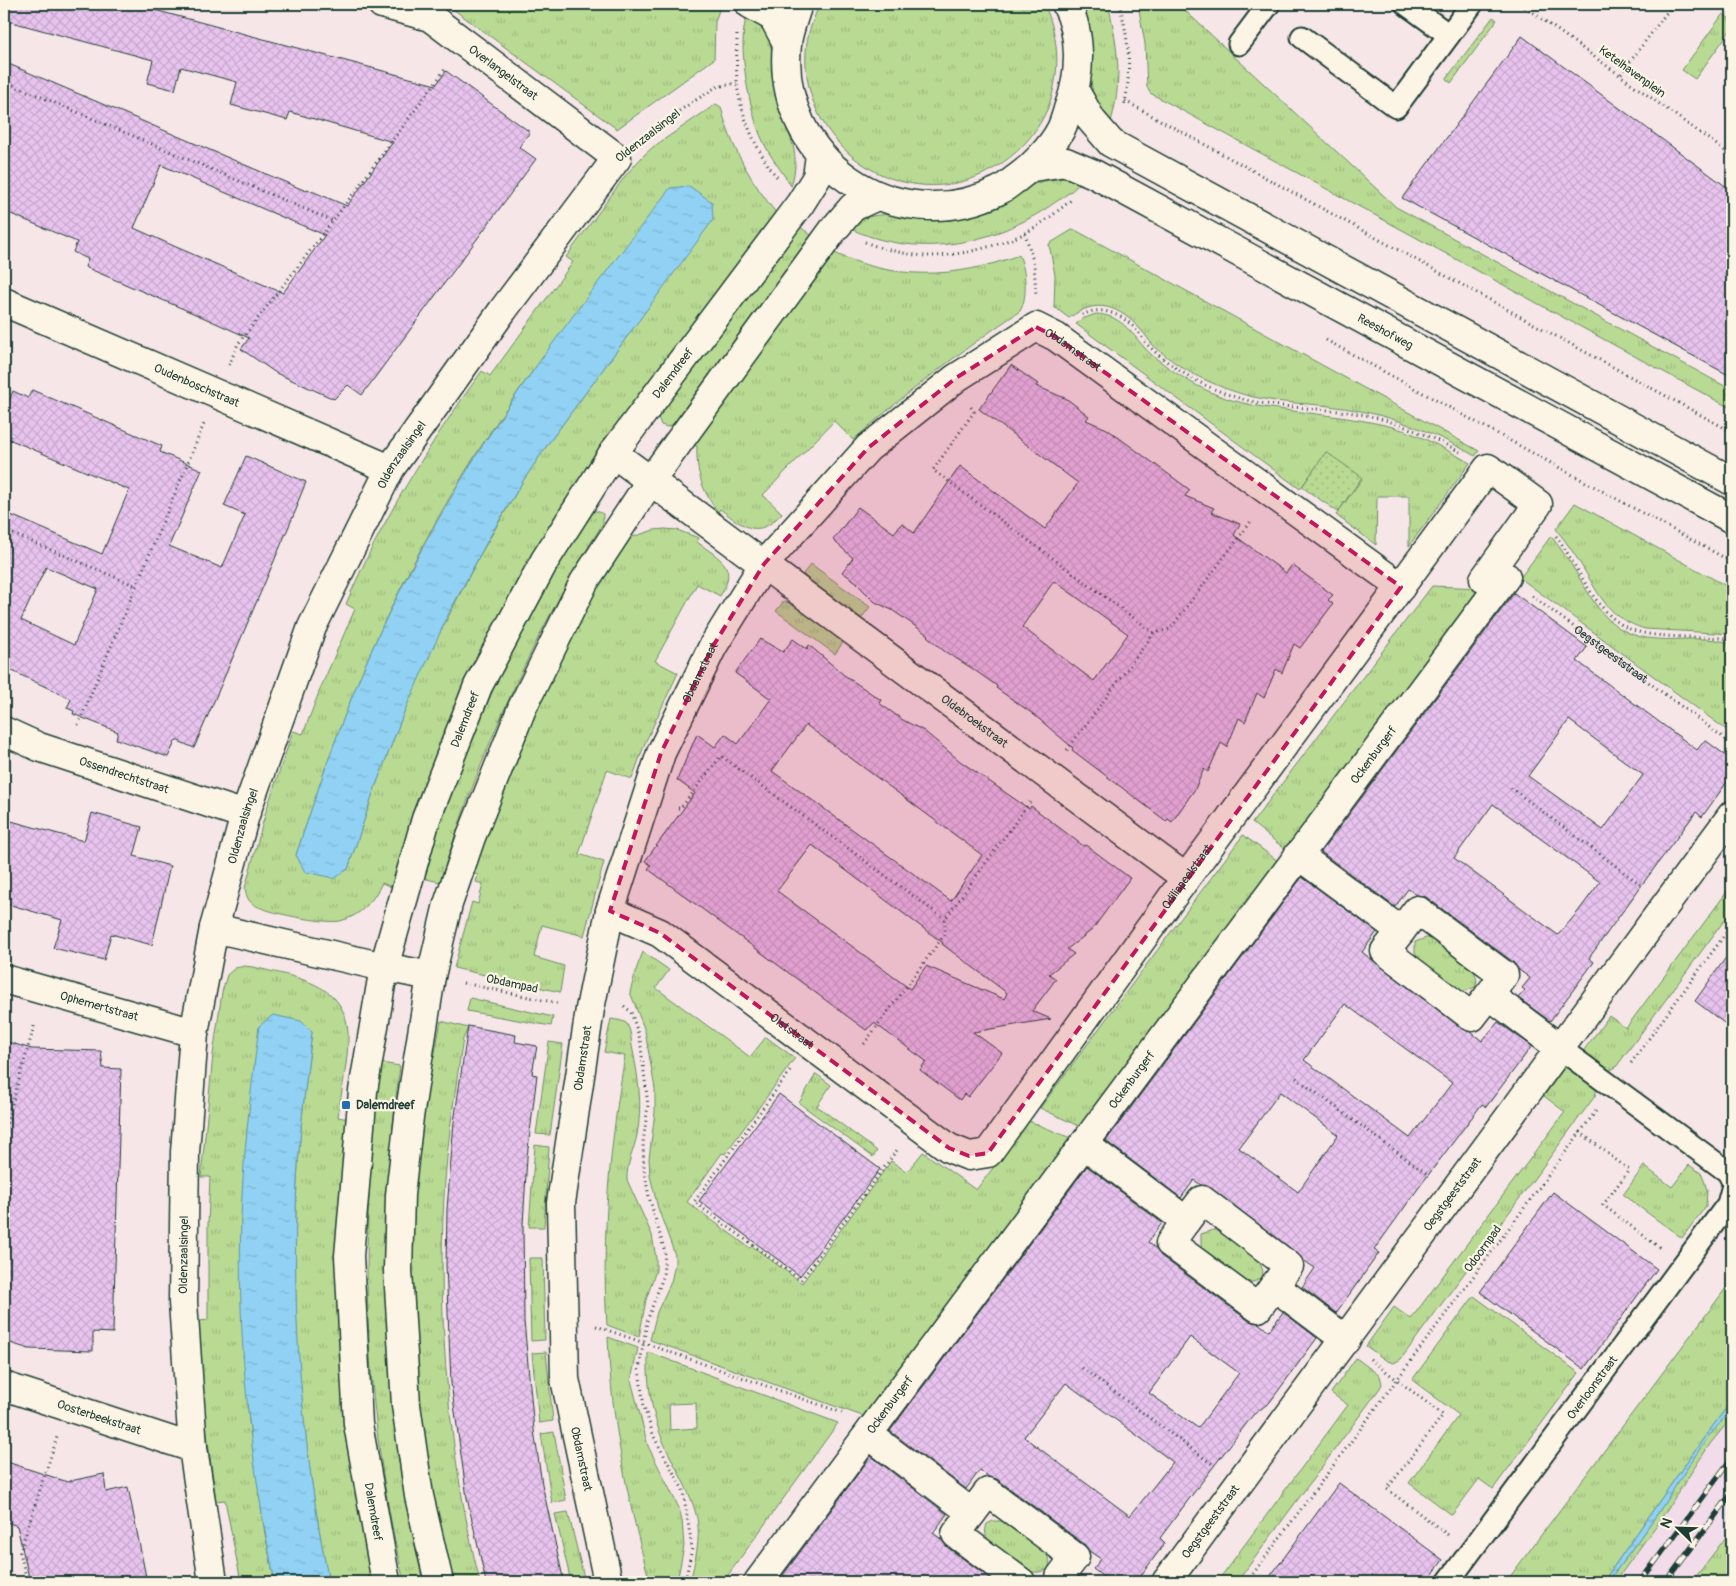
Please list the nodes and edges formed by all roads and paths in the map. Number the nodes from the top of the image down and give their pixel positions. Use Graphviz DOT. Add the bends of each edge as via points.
graph roads {
  1 [pos="382,4"];
  2 [pos="750,4"];
  3 [pos="798,4"];
  4 [pos="1066,4"];
  5 [pos="1119,4"];
  6 [pos="1269,4"];
  7 [pos="1406,4"];
  8 [pos="1472,4"];
  9 [pos="1521,4"];
  10 [pos="1673,4"];
  11 [pos="1449,35"];
  12 [pos="1302,37"];
  13 [pos="787,43"];
  14 [pos="1240,44"];
  15 [pos="1621,74"];
  16 [pos="4,81"];
  17 [pos="737,83"];
  18 [pos="1075,92"];
  19 [pos="820,155"];
  20 [pos="1732,156"];
  21 [pos="617,158"];
  22 [pos="1033,166"];
  23 [pos="877,196"];
  24 [pos="333,221"];
  25 [pos="1025,233"];
  26 [pos="4,302"];
  27 [pos="1046,332"];
  28 [pos="1325,339"];
  29 [pos="956,378"];
  30 [pos="1732,432"];
  31 [pos="1509,440"];
  32 [pos="613,453"];
  33 [pos="1488,468"];
  34 [pos="390,469"];
  35 [pos="651,480"];
  36 [pos="1732,481"];
  37 [pos="1272,493"];
  38 [pos="1732,519"];
  39 [pos="4,530"];
  40 [pos="1554,533"];
  41 [pos="1732,562"];
  42 [pos="764,564"];
  43 [pos="1495,578"];
  44 [pos="136,586"];
  45 [pos="1401,587"];
  46 [pos="1154,633"];
  47 [pos="1732,639"];
  48 [pos="4,731"];
  49 [pos="1732,744"];
  50 [pos="1049,776"];
  51 [pos="1511,788"];
  52 [pos="646,798"];
  53 [pos="245,815"];
  54 [pos="1732,815"];
  55 [pos="1298,855"];
  56 [pos="1186,878"];
  57 [pos="1667,904"];
  58 [pos="610,911"];
  59 [pos="945,919"];
  60 [pos="1732,925"];
  61 [pos="214,928"];
  62 [pos="1401,931"];
  63 [pos="384,967"];
  64 [pos="430,976"];
  65 [pos="4,979"];
  66 [pos="44,990"];
  67 [pos="1489,995"];
  68 [pos="591,1003"];
  69 [pos="194,1032"];
  70 [pos="810,1045"];
  71 [pos="1561,1049"];
  72 [pos="844,1070"];
  73 [pos="1296,1078"];
  74 [pos="1613,1087"];
  75 [pos="917,1124"];
  76 [pos="1580,1132"];
  77 [pos="4,1133"];
  78 [pos="1084,1145"];
  79 [pos="969,1156"];
  80 [pos="1732,1180"];
  81 [pos="1732,1189"];
  82 [pos="1454,1193"];
  83 [pos="1186,1222"];
  84 [pos="1683,1265"];
  85 [pos="1274,1286"];
  86 [pos="564,1326"];
  87 [pos="1346,1340"];
  88 [pos="643,1343"];
  89 [pos="1082,1368"];
  90 [pos="1398,1380"];
  91 [pos="4,1386"];
  92 [pos="67,1407"];
  93 [pos="873,1430"];
  94 [pos="193,1448"];
  95 [pos="1238,1484"];
  96 [pos="972,1513"];
  97 [pos="1470,1552"];
  98 [pos="1061,1580"];
  99 [pos="27,1582"];
  100 [pos="213,1582"];
  101 [pos="386,1582"];
  102 [pos="439,1582"];
  103 [pos="608,1582"];
  104 [pos="685,1582"];
  105 [pos="758,1582"];
  106 [pos="1021,1582"];
  107 [pos="1166,1582"];
  108 [pos="1247,1582"];
  109 [pos="1448,1582"];
  1 -- 21 [label="street, Overlangelstraat" via="430,17"];
  2 -- 13 [label="street" via="773,17"];
  3 -- 13 [label="street"];
  4 -- 18 [label="street" via="1078,53"];
  5 -- 30 [label="path" via="1127,36 1125,101"];
  6 -- 14 [label="lane"];
  7 -- 11 [label="lane"];
  8 -- 11 [label="lane"];
  9 -- 15 [label="path, Ketelhavenplein"];
  10 -- 15 [label="path"];
  11 -- 12 [label="lane" via="1396,107"];
  13 -- 19 [label="street" via="786,73 792,102"];
  15 -- 20 [label="path, Ketelhavenplein"];
  16 -- 24 [label="path"];
  17 -- 21 [label="path, Oldenzaalsingel" via="716,87"];
  18 -- 22 [label="street" via="1060,132"];
  18 -- 36 [label="street" via="1092,121 1111,143"];
  19 -- 23 [label="street" via="846,179"];
  19 -- 32 [label="street, Dalemdreef" via="817,177 800,204"];
  21 -- 34 [label="street, Oldenzaalsingel"];
  22 -- 23 [label="street" via="998,190 959,204 918,206"];
  22 -- 38 [label="street, Reeshofweg" via="1066,162 1094,174"];
  23 -- 35 [label="street" via="854,207 834,229"];
  25 -- 27 [label="path"];
  26 -- 34 [label="street, Oudenboschstraat"];
  27 -- 29 [label="street, Obdamstraat"];
  27 -- 33 [label="path" via="1088,312 1102,310 1116,314 1138,331 1149,347 1200,383 1258,403 1366,415 1394,423 1431,437"];
  27 -- 37 [label="street, Obdamstraat"];
  28 -- 31 [label="path"];
  29 -- 42 [label="street, Obdamstraat" via="868,448"];
  29 -- 46 [label="path" via="974,412 933,470"];
  31 -- 33 [label="path"];
  31 -- 41 [label="path"];
  32 -- 35 [label="street"];
  32 -- 63 [label="street, Dalemdreef" via="545,560 478,686 426,819"];
  33 -- 43 [label="street, Ockenburgerf" via="1538,504"];
  33 -- 45 [label="street, Odiliapeelstraat"];
  34 -- 53 [label="street, Oldenzaalsingel" via="312,627"];
  35 -- 42 [label="street"];
  35 -- 64 [label="street" via="584,582 522,708 448,904"];
  37 -- 45 [label="street, Obdamstraat"];
  37 -- 46 [label="path" via="1170,630"];
  39 -- 44 [label="path"];
  40 -- 47 [label="path" via="1599,604 1622,626 1660,636"];
  42 -- 50 [label="street, Oldebroekstraat"];
  42 -- 52 [label="street, Obdamstraat" via="713,646 660,754"];
  43 -- 49 [label="path, Oegstgeeststraat"];
  43 -- 55 [label="street, Ockenburgerf"];
  45 -- 56 [label="street, Odiliapeelstraat"];
  46 -- 50 [label="path"];
  48 -- 53 [label="street, Ossendrechtstraat" via="38,747"];
  50 -- 56 [label="street, Oldebroekstraat"];
  50 -- 59 [label="path"];
  51 -- 57 [label="path"];
  52 -- 58 [label="street, Obdamstraat"];
  52 -- 59 [label="path" via="681,808 721,756"];
  53 -- 61 [label="street, Oldenzaalsingel"];
  54 -- 57 [label="street, Oegstgeeststraat"];
  55 -- 62 [label="street"];
  55 -- 78 [label="street, Ockenburgerf"];
  56 -- 79 [label="street, Odiliapeelstraat" via="988,1152"];
  57 -- 71 [label="street, Oegstgeeststraat"];
  58 -- 68 [label="street, Obdamstraat"];
  58 -- 70 [label="street, Olststraat" via="660,933"];
  59 -- 72 [label="path" via="945,934"];
  60 -- 74 [label="path, Odoornpad"];
  61 -- 63 [label="street"];
  61 -- 69 [label="street, Oldenzaalsingel"];
  62 -- 67 [label="street" via="1417,910 1504,975"];
  62 -- 67 [label="street" via="1385,951 1472,1017"];
  63 -- 64 [label="street"];
  63 -- 101 [label="street, Dalemdreef" via="363,1091 349,1256 358,1424"];
  64 -- 68 [label="path, Obdampad"];
  64 -- 102 [label="street" via="400,1195 398,1270 406,1405 420,1496"];
  65 -- 66 [label="street, Ophemertstraat"];
  66 -- 69 [label="street, Ophemertstraat"];
  66 -- 77 [label="path"];
  67 -- 71 [label="street"];
  68 -- 86 [label="street, Obdamstraat" via="561,1202"];
  68 -- 88 [label="path, Obdampad" via="624,1006 632,1012 640,1039 648,1105 643,1143 644,1169 665,1252 662,1277"];
  69 -- 94 [label="street, Oldenzaalsingel" via="185,1152 182,1302"];
  70 -- 72 [label="street, Olststraat"];
  70 -- 75 [label="path" via="694,1202 800,1280"];
  71 -- 74 [label="lane"];
  71 -- 82 [label="street, Oegstgeeststraat"];
  72 -- 75 [label="street, Olststraat"];
  73 -- 82 [label="path"];
  74 -- 76 [label="path, Odoornpad"];
  74 -- 80 [label="lane" via="1728,1172"];
  75 -- 79 [label="street, Olststraat" via="949,1148"];
  76 -- 84 [label="path" via="1629,1170 1603,1205"];
  76 -- 90 [label="path, Odoornpad"];
  78 -- 83 [label="street"];
  78 -- 93 [label="street, Ockenburgerf"];
  81 -- 84 [label="lane, Overloonstraat" via="1728,1204"];
  82 -- 87 [label="street, Oegstgeeststraat"];
  83 -- 85 [label="street" via="1202,1200 1289,1266"];
  83 -- 85 [label="street" via="1170,1243 1258,1308"];
  84 -- 97 [label="lane, Overloonstraat"];
  85 -- 87 [label="street"];
  86 -- 88 [label="path" via="593,1325"];
  86 -- 103 [label="street, Obdamstraat" via="565,1379"];
  87 -- 95 [label="street, Oegstgeeststraat"];
  88 -- 93 [label="path"];
  88 -- 104 [label="path" via="639,1370 644,1408 654,1437 683,1490 688,1518 692,1548"];
  89 -- 95 [label="path"];
  90 -- 97 [label="path" via="1443,1415 1387,1490"];
  90 -- 108 [label="path, Odoornpad"];
  91 -- 92 [label="street, Oosterbeekstraat"];
  92 -- 94 [label="street, Oosterbeekstraat"];
  92 -- 99 [label="path" via="20,1552"];
  93 -- 96 [label="street"];
  93 -- 105 [label="street, Ockenburgerf"];
  94 -- 100 [label="street, Oldenzaalsingel"];
  95 -- 107 [label="street, Oegstgeeststraat"];
  96 -- 98 [label="street" via="988,1492 1075,1557"];
  96 -- 106 [label="street" via="956,1534"];
  97 -- 109 [label="lane, Overloonstraat"];
}
